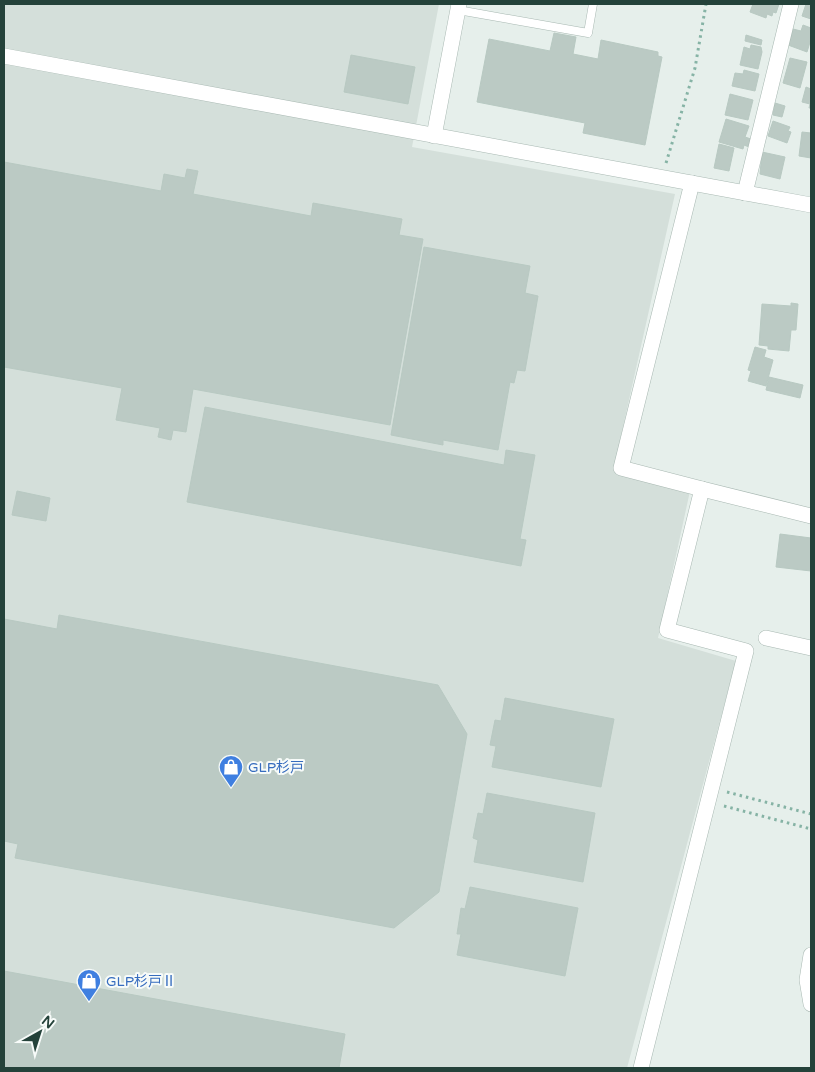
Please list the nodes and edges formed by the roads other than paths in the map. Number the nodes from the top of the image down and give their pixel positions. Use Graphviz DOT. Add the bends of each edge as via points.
graph roads {
  1 [pos="593,4"];
  2 [pos="791,4"];
  3 [pos="458,7"];
  4 [pos="4,56"];
  5 [pos="434,136"];
  6 [pos="692,183"];
  7 [pos="745,193"];
  8 [pos="811,205"];
  9 [pos="702,489"];
  10 [pos="811,516"];
  11 [pos="766,638"];
  12 [pos="811,648"];
  13 [pos="811,955"];
  14 [pos="811,1004"];
  15 [pos="641,1068"];
  1 -- 3 [label="lane" via="588,33"];
  2 -- 7 [label="street"];
  3 -- 5 [label="street"];
  4 -- 5 [label="street"];
  5 -- 6 [label="street"];
  6 -- 7 [label="street"];
  6 -- 9 [label="street" via="621,468"];
  7 -- 8 [label="street"];
  9 -- 10 [label="street"];
  9 -- 15 [label="street" via="667,630 746,651"];
  11 -- 12 [label="street"];
  13 -- 14 [label="street" via="807,980"];
}
